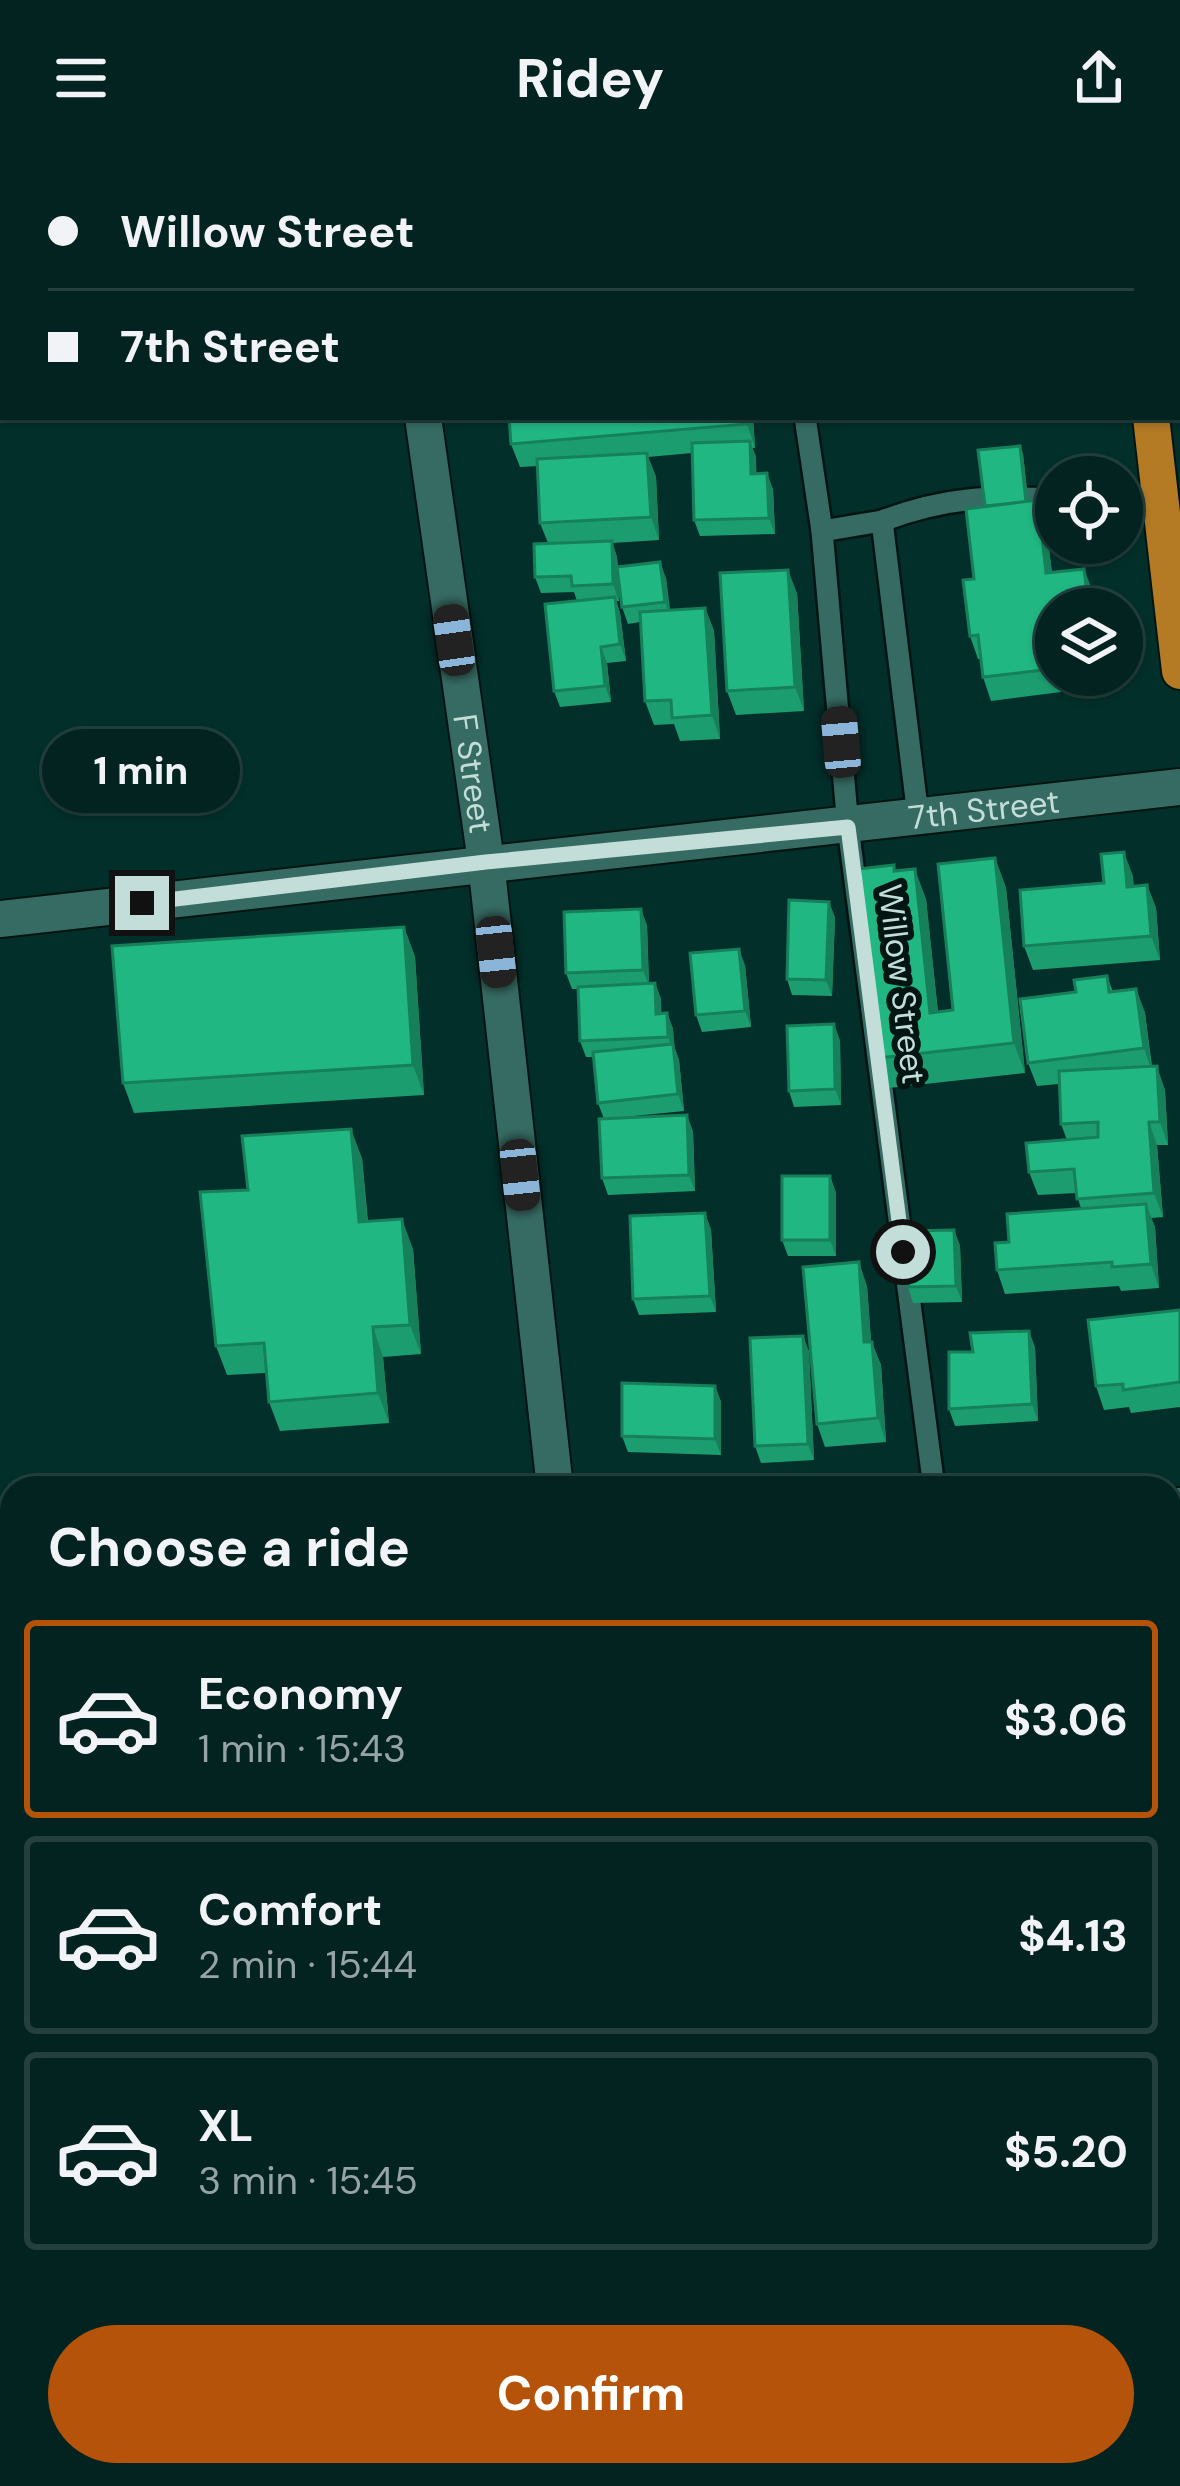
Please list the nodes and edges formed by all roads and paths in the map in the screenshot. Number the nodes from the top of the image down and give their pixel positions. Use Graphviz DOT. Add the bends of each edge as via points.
graph roads {
  1 [pos="423,420"];
  2 [pos="805,420"];
  3 [pos="1151,420"];
  4 [pos="1160,494"];
  5 [pos="1143,495"];
  6 [pos="1035,499"];
  7 [pos="882,521"];
  8 [pos="822,531"];
  9 [pos="1180,671"];
  10 [pos="1180,787"];
  11 [pos="918,817"];
  12 [pos="848,827"];
  13 [pos="486,862"];
  14 [pos="0,919"];
  15 [pos="554,1476"];
  16 [pos="932,1476"];
  1 -- 13 [label="street, F Street"];
  2 -- 8 [label="lane, Willow Street"];
  3 -- 4 [label="highway"];
  4 -- 5 [label="lane"];
  4 -- 9 [label="highway"];
  6 -- 7 [label="lane" via="970,497"];
  7 -- 8 [label="lane"];
  7 -- 11 [label="lane"];
  8 -- 12 [label="lane, Willow Street"];
  10 -- 11 [label="street, 7th Street"];
  11 -- 12 [label="street, 7th Street"];
  12 -- 13 [label="street, 7th Street"];
  12 -- 16 [label="lane, Willow Street"];
  13 -- 14 [label="street, 7th Street"];
  13 -- 15 [label="street, F Street"];
}
